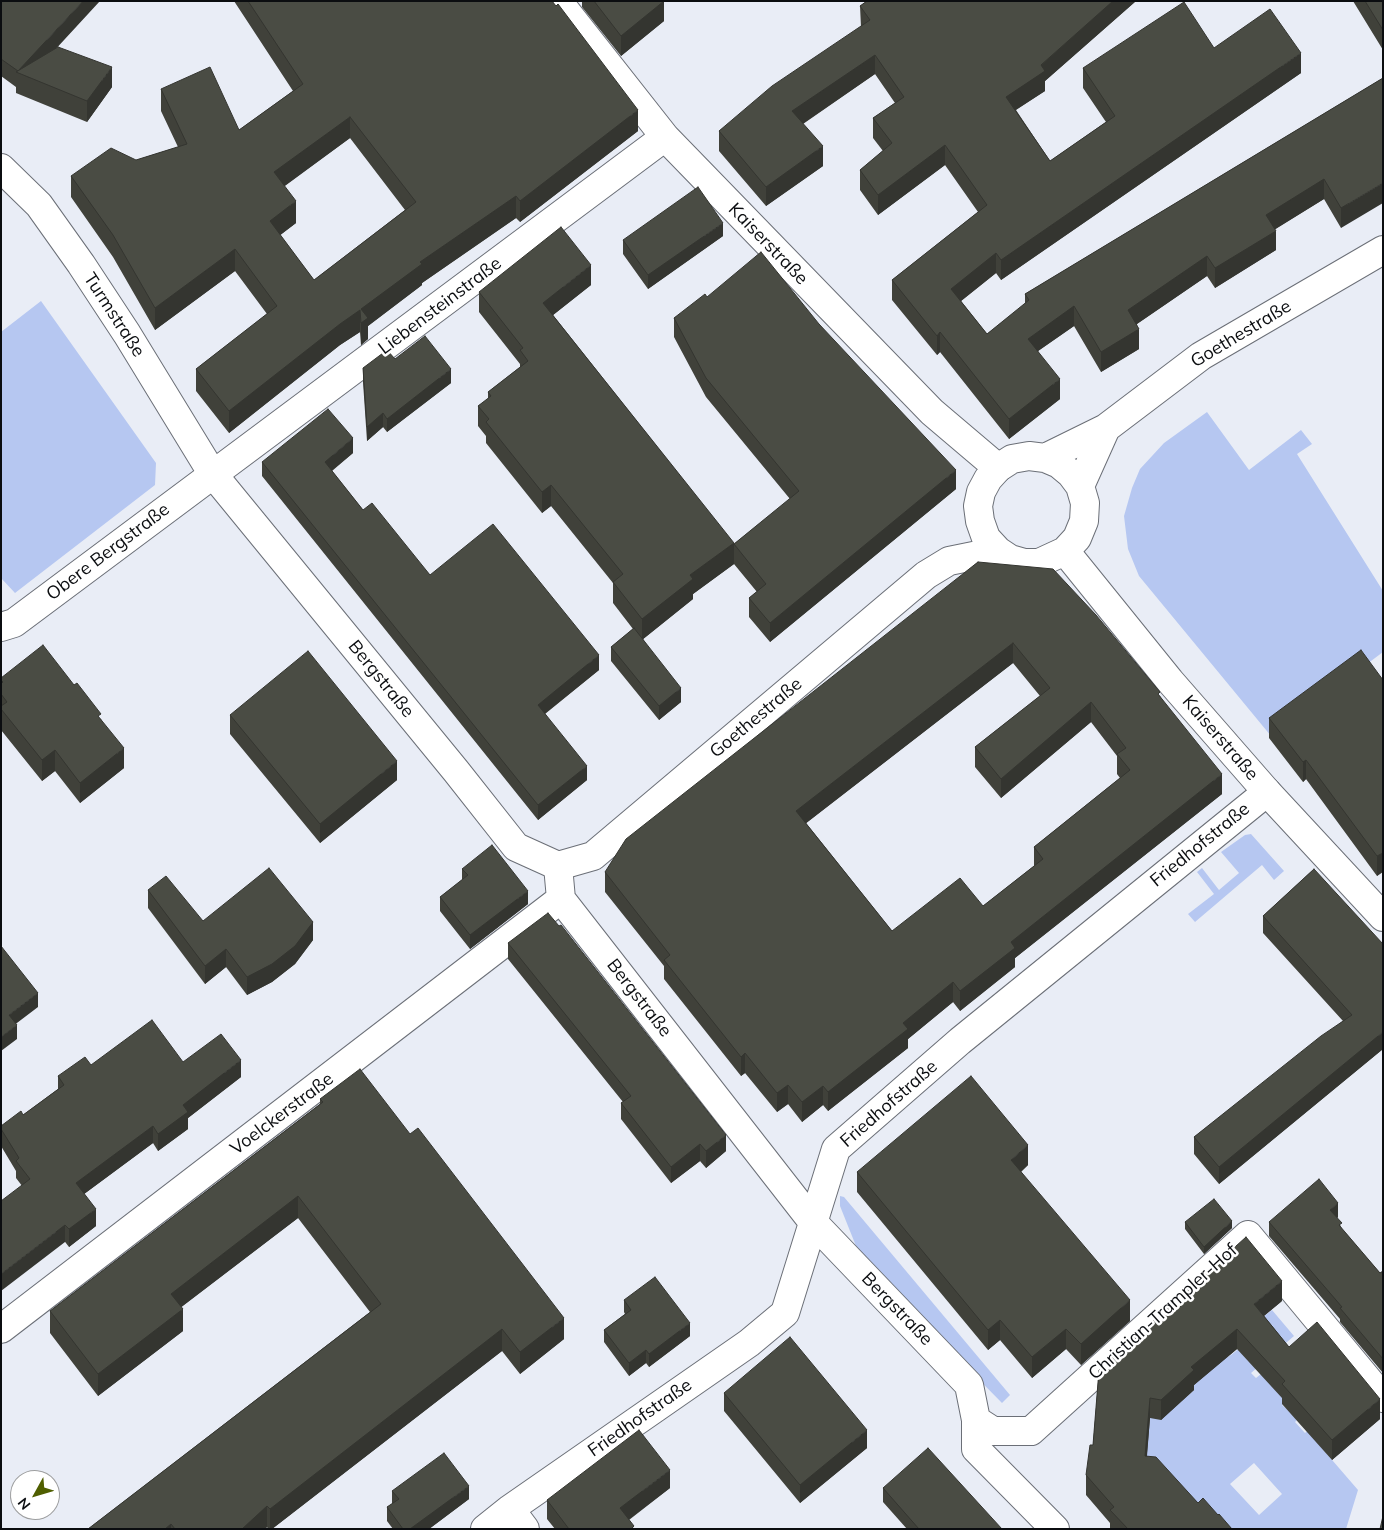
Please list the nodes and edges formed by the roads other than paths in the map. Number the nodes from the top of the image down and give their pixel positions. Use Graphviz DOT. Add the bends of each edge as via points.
graph roads {
  1 [pos="558,1"];
  2 [pos="665,137"];
  3 [pos="1,168"];
  4 [pos="1383,250"];
  5 [pos="1106,428"];
  6 [pos="1045,458"];
  7 [pos="998,468"];
  8 [pos="212,473"];
  9 [pos="1080,486"];
  10 [pos="980,521"];
  11 [pos="998,551"];
  12 [pos="1065,551"];
  13 [pos="949,561"];
  14 [pos="1,627"];
  15 [pos="1267,792"];
  16 [pos="558,866"];
  17 [pos="561,899"];
  18 [pos="1383,918"];
  19 [pos="812,1222"];
  20 [pos="1,1329"];
  21 [pos="1383,1398"];
  22 [pos="976,1420"];
  23 [pos="518,1519"];
  24 [pos="485,1529"];
  25 [pos="1055,1529"];
  1 -- 2 [label="street, Kaiserstraße"];
  2 -- 7 [label="street, Kaiserstraße" via="932,412"];
  2 -- 8 [label="street, Liebensteinstraße"];
  3 -- 8 [label="street, Turmstraße" via="39,206 81,264"];
  4 -- 5 [label="street, Goethestraße" via="1200,356"];
  5 -- 6 [label="street, Goethestraße"];
  5 -- 9 [label="street, Goethestraße"];
  6 -- 7 [label="street, Goethestraße" via="1029,456"];
  6 -- 9 [label="street, Goethestraße" via="1060,464"];
  7 -- 10 [label="street, Goethestraße" via="981,492 978,506"];
  8 -- 14 [label="street, Obere Bergstraße" via="14,623"];
  8 -- 16 [label="street, Bergstraße" via="516,848"];
  9 -- 12 [label="street, Goethestraße" via="1085,503 1084,521 1077,538"];
  10 -- 11 [label="street, Goethestraße" via="986,538"];
  10 -- 13 [label="street, Goethestraße"];
  11 -- 12 [label="street, Goethestraße" via="1024,563 1039,563"];
  11 -- 13 [label="street, Goethestraße"];
  12 -- 15 [label="street, Kaiserstraße" via="1170,681"];
  13 -- 16 [label="street, Goethestraße" via="926,575 593,856"];
  15 -- 18 [label="street, Kaiserstraße"];
  15 -- 19 [label="street, Friedhofstraße" via="960,1042 836,1149"];
  16 -- 17 [label="street"];
  17 -- 19 [label="street, Bergstraße"];
  17 -- 20 [label="street, Voelckerstraße"];
  19 -- 22 [label="street, Bergstraße" via="970,1385"];
  19 -- 23 [label="street, Friedhofstraße" via="785,1313"];
  21 -- 22 [label="street, Christian-Trampler-Hof" via="1248,1235 1032,1431 994,1431"];
  22 -- 25 [label="street, Bergstraße" via="976,1449"];
  23 -- 24 [label="street, Friedhofstraße"];
}
